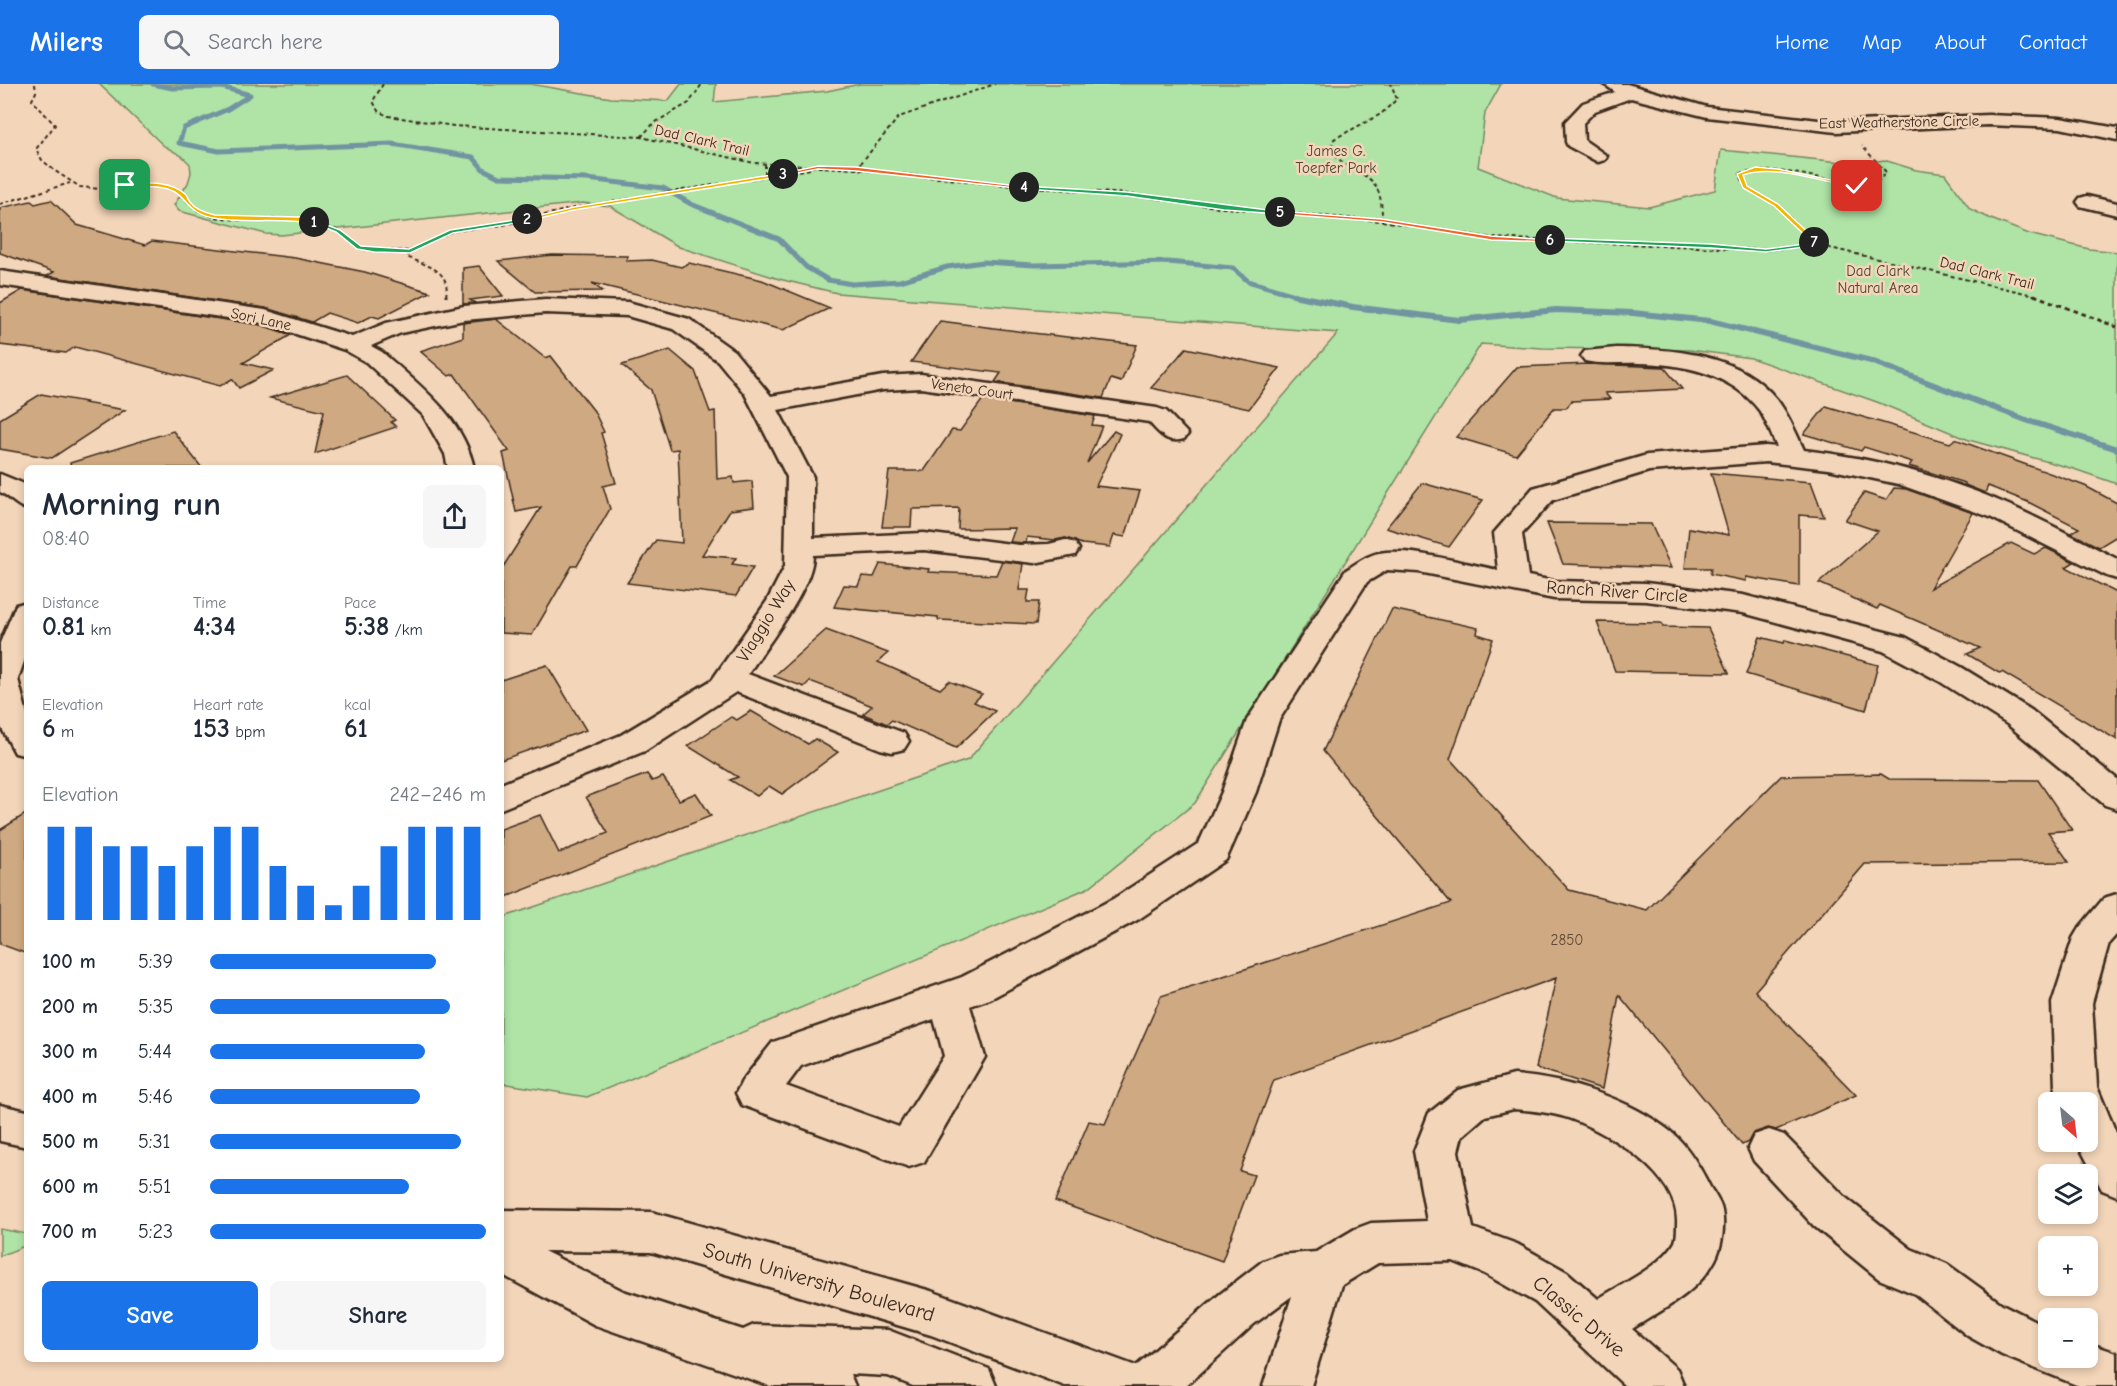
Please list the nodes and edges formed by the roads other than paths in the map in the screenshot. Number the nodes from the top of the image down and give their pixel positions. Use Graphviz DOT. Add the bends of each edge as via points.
graph roads {
  1 [pos="1613,84"];
  2 [pos="1630,92"];
  3 [pos="2117,134"];
  4 [pos="1598,156"];
  5 [pos="2087,202"];
  6 [pos="2117,209"];
  7 [pos="0,278"];
  8 [pos="353,345"];
  9 [pos="1593,356"];
  10 [pos="763,405"];
  11 [pos="1175,434"];
  12 [pos="1794,457"];
  13 [pos="460,465"];
  14 [pos="0,482"];
  15 [pos="24,498"];
  16 [pos="799,547"];
  17 [pos="1065,549"];
  18 [pos="2117,570"];
  19 [pos="1514,581"];
  20 [pos="24,619"];
  21 [pos="729,678"];
  22 [pos="24,739"];
  23 [pos="892,741"];
  24 [pos="504,796"];
  25 [pos="2117,797"];
  26 [pos="2117,908"];
  27 [pos="948,999"];
  28 [pos="2078,1092"];
  29 [pos="2098,1141"];
  30 [pos="1769,1148"];
  31 [pos="2117,1177"];
  32 [pos="504,1230"];
  33 [pos="1453,1241"];
  34 [pos="504,1253"];
  35 [pos="1323,1272"];
  36 [pos="1596,1326"];
  37 [pos="728,1347"];
  38 [pos="2038,1347"];
  39 [pos="2094,1368"];
  40 [pos="2117,1376"];
  41 [pos="831,1386"];
  42 [pos="972,1386"];
  43 [pos="1128,1386"];
  44 [pos="1150,1386"];
  45 [pos="1287,1386"];
  46 [pos="1660,1386"];
  1 -- 2 [label="street, East Weatherstone Circle"];
  2 -- 3 [label="street, East Weatherstone Circle" via="1707,112 1845,127 1988,120 2060,123"];
  2 -- 4 [label="street" via="1589,107 1574,122 1575,142"];
  5 -- 6 [label="street"];
  7 -- 8 [label="street, Sori Lane" via="265,317"];
  8 -- 10 [label="street, Viaggio Way" via="394,328 464,313 545,306 628,309 690,330 726,356"];
  8 -- 13 [label="street, Sori Lane" via="374,357 433,411"];
  9 -- 12 [label="street" via="1684,359 1724,372 1753,389 1768,405"];
  10 -- 11 [label="street, Veneto Court" via="883,383 921,381 1157,416"];
  10 -- 16 [label="street, Viaggio Way" via="800,477"];
  12 -- 18 [label="street" via="1905,477 2000,512"];
  12 -- 19 [label="street" via="1766,454 1647,464 1543,494 1508,533"];
  14 -- 15 [label="street"];
  16 -- 17 [label="street" via="942,543 1027,555"];
  16 -- 21 [label="street, Viaggio Way" via="799,566 783,601"];
  19 -- 25 [label="street, Ranch River Circle" via="1554,590 1646,592 1743,604 1894,644 2019,717"];
  19 -- 27 [label="street, Ranch River Circle" via="1419,563 1381,561 1356,576 1263,720 1214,851 1126,909"];
  20 -- 22 [label="street" via="2,678 9,711"];
  21 -- 23 [label="street"];
  21 -- 24 [label="street, Viaggio Way" via="723,687 633,743"];
  26 -- 28 [label="street" via="2092,938 2072,1003"];
  27 -- 27 [label="street, Ranch River Circle" via="787,1054 757,1093 909,1149 965,1057"];
  29 -- 31 [label="street"];
  30 -- 38 [label="street" via="1830,1212 1895,1264 1931,1279 1985,1320"];
  32 -- 43 [label="street, South University Boulevard" via="651,1232 931,1314"];
  33 -- 35 [label="street, Classic Drive" via="1371,1243"];
  33 -- 36 [label="street, Classic Drive" via="1501,1258 1551,1287"];
  33 -- 36 [label="street" via="1436,1150 1444,1126 1473,1102 1514,1092 1549,1095 1623,1124 1656,1145 1683,1177 1700,1211 1698,1248 1677,1274"];
  34 -- 37 [label="street" via="612,1310"];
  35 -- 44 [label="street, Classic Drive" via="1279,1276"];
  35 -- 45 [label="street"];
  36 -- 46 [label="street, Classic Drive"];
  37 -- 41 [label="street"];
  37 -- 42 [label="street" via="888,1353"];
  39 -- 40 [label="street"];
}
